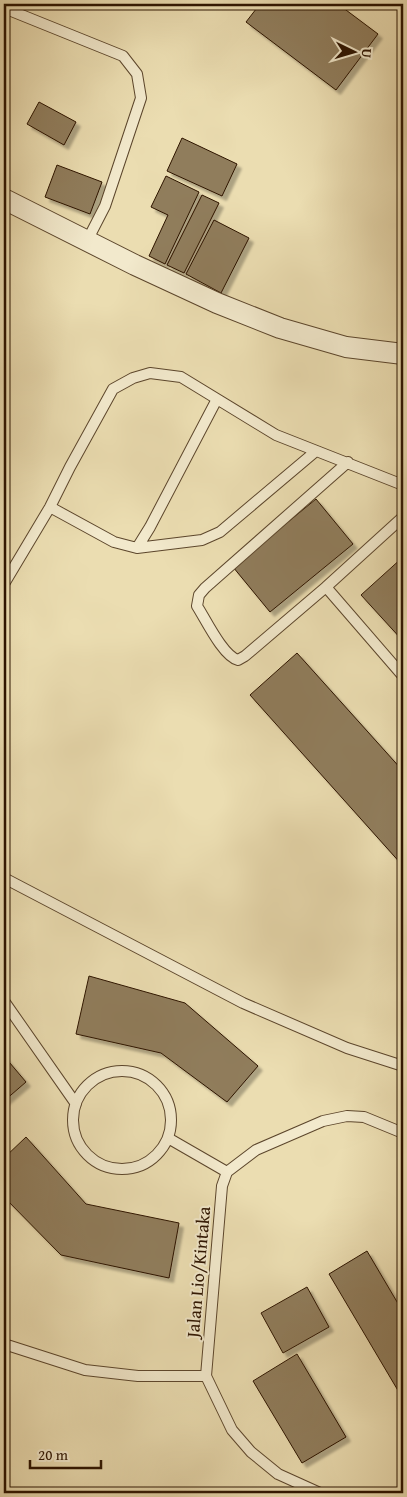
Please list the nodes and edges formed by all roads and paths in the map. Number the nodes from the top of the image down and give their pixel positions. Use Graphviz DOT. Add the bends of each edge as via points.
graph roads {
  1 [pos="4,8"];
  2 [pos="4,199"];
  3 [pos="87,241"];
  4 [pos="403,354"];
  5 [pos="217,399"];
  6 [pos="316,451"];
  7 [pos="348,462"];
  8 [pos="403,485"];
  9 [pos="50,506"];
  10 [pos="403,517"];
  11 [pos="137,548"];
  12 [pos="4,584"];
  13 [pos="326,587"];
  14 [pos="403,676"];
  15 [pos="4,878"];
  16 [pos="4,1001"];
  17 [pos="403,1066"];
  18 [pos="76,1104"];
  19 [pos="403,1132"];
  20 [pos="168,1138"];
  21 [pos="227,1172"];
  22 [pos="4,1344"];
  23 [pos="206,1376"];
  24 [pos="320,1493"];
  1 -- 3 [label="lane" via="123,56 137,74 141,98 105,206"];
  2 -- 3 [label="street"];
  3 -- 4 [label="street" via="217,303 280,328 346,347"];
  5 -- 6 [label="lane" via="276,435"];
  5 -- 9 [label="lane" via="181,376 166,374 150,373 113,389"];
  5 -- 11 [label="lane"];
  6 -- 7 [label="lane"];
  6 -- 11 [label="lane" via="220,532 202,540"];
  7 -- 8 [label="lane"];
  7 -- 13 [label="lane" via="205,588 199,595 197,606 224,648 238,660"];
  9 -- 11 [label="lane" via="114,542"];
  9 -- 12 [label="lane"];
  10 -- 13 [label="lane"];
  13 -- 14 [label="lane"];
  15 -- 17 [label="lane" via="243,1002 347,1048"];
  16 -- 18 [label="lane"];
  18 -- 20 [label="lane" via="73,1120 76,1137 84,1152 97,1163 113,1169 130,1169 146,1163"];
  18 -- 20 [label="lane" via="83,1090 96,1079 125,1071 140,1075 153,1082 163,1094 171,1123"];
  19 -- 21 [label="lane" via="364,1117 323,1120 256,1150"];
  20 -- 21 [label="lane"];
  21 -- 23 [label="lane, Jalan Lio/Kintaka" via="222,1186"];
  22 -- 23 [label="lane" via="86,1370 138,1376"];
  23 -- 24 [label="lane" via="232,1430 251,1452 278,1474"];
}
